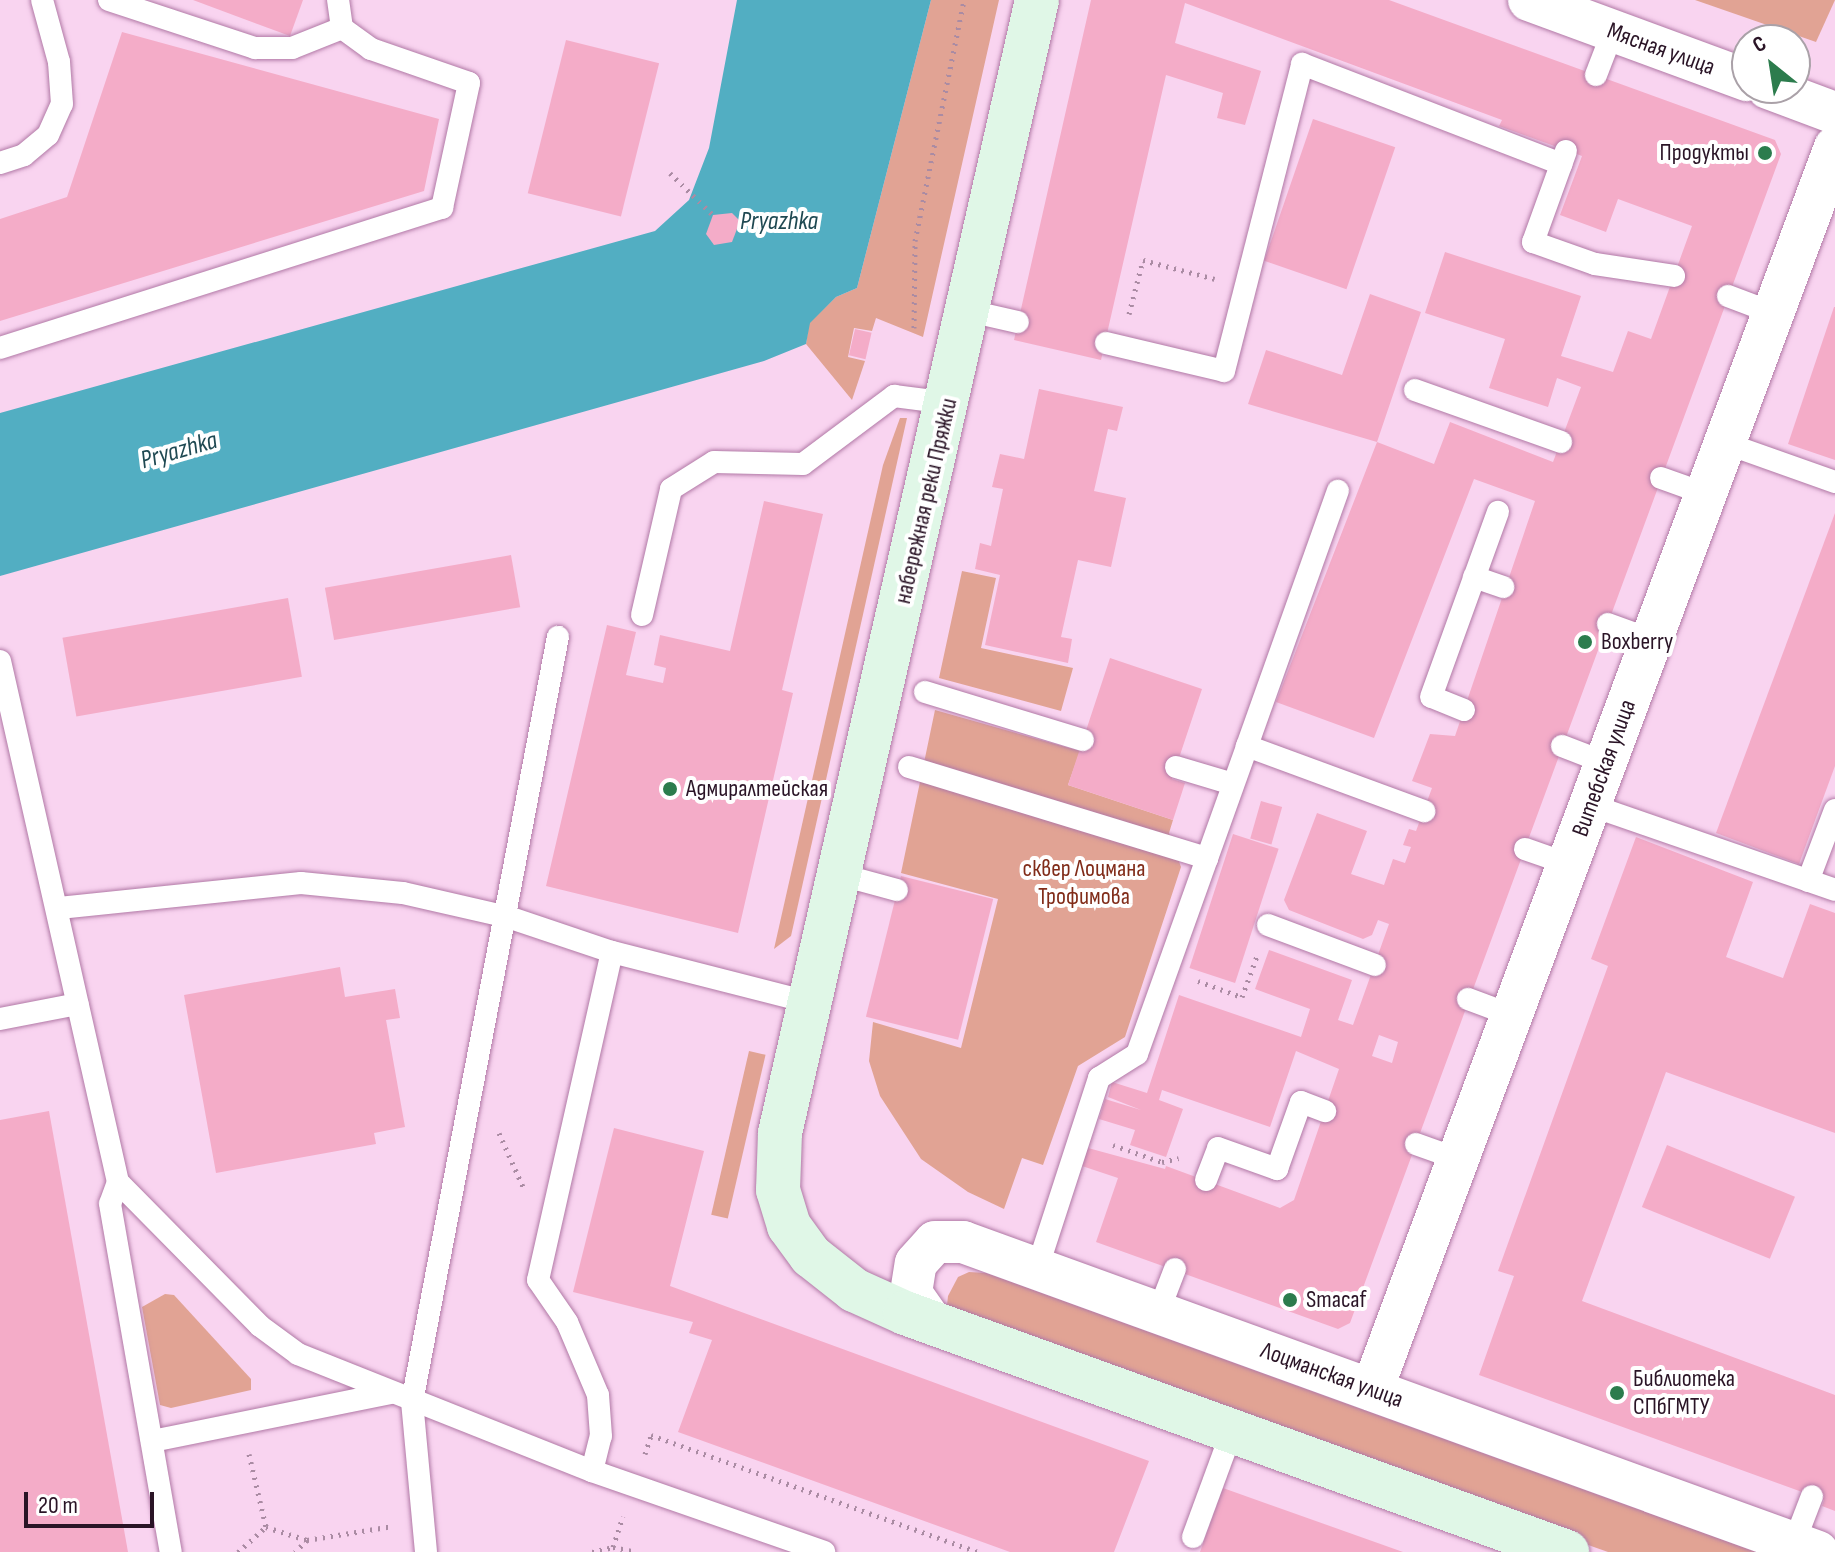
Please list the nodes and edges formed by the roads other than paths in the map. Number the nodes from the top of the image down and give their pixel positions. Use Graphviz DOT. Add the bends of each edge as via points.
graph roads {
  1 [pos="42,0"];
  2 [pos="109,0"];
  3 [pos="338,0"];
  4 [pos="1037,0"];
  5 [pos="1529,0"];
  6 [pos="342,28"];
  7 [pos="1613,31"];
  8 [pos="1731,74"];
  9 [pos="1596,75"];
  10 [pos="1811,104"];
  11 [pos="1835,113"];
  12 [pos="1835,147"];
  13 [pos="0,163"];
  14 [pos="1674,276"];
  15 [pos="1728,296"];
  16 [pos="969,311"];
  17 [pos="1773,313"];
  18 [pos="1018,322"];
  19 [pos="1113,344"];
  20 [pos="0,348"];
  21 [pos="1415,390"];
  22 [pos="949,403"];
  23 [pos="1561,442"];
  24 [pos="1725,443"];
  25 [pos="1661,478"];
  26 [pos="1835,482"];
  27 [pos="1338,491"];
  28 [pos="1706,494"];
  29 [pos="1498,512"];
  30 [pos="1474,577"];
  31 [pos="1503,587"];
  32 [pos="642,615"];
  33 [pos="1608,624"];
  34 [pos="558,637"];
  35 [pos="1652,640"];
  36 [pos="0,661"];
  37 [pos="925,692"];
  38 [pos="1464,710"];
  39 [pos="1083,740"];
  40 [pos="1247,746"];
  41 [pos="1562,746"];
  42 [pos="1606,763"];
  43 [pos="909,767"];
  44 [pos="1176,767"];
  45 [pos="1233,784"];
  46 [pos="1590,805"];
  47 [pos="1835,810"];
  48 [pos="1424,811"];
  49 [pos="1525,849"];
  50 [pos="1207,858"];
  51 [pos="1568,864"];
  52 [pos="838,874"];
  53 [pos="1808,881"];
  54 [pos="897,890"];
  55 [pos="1835,890"];
  56 [pos="59,908"];
  57 [pos="508,917"];
  58 [pos="1268,925"];
  59 [pos="612,952"];
  60 [pos="1375,965"];
  61 [pos="1468,999"];
  62 [pos="808,1002"];
  63 [pos="78,1004"];
  64 [pos="1511,1015"];
  65 [pos="0,1019"];
  66 [pos="1325,1111"];
  67 [pos="1416,1144"];
  68 [pos="1458,1159"];
  69 [pos="1208,1174"];
  70 [pos="118,1182"];
  71 [pos="1037,1269"];
  72 [pos="1175,1269"];
  73 [pos="1158,1313"];
  74 [pos="932,1323"];
  75 [pos="1372,1390"];
  76 [pos="391,1393"];
  77 [pos="412,1402"];
  78 [pos="1232,1431"];
  79 [pos="152,1441"];
  80 [pos="592,1471"];
  81 [pos="1812,1496"];
  82 [pos="1193,1537"];
  83 [pos="1801,1549"];
  84 [pos="171,1552"];
  85 [pos="426,1552"];
  86 [pos="824,1552"];
  87 [pos="1567,1552"];
  1 -- 13 [label="lane" via="59,62 62,104 48,135 24,155"];
  2 -- 6 [label="lane" via="255,48 292,48"];
  3 -- 6 [label="lane"];
  4 -- 16 [label="main road, набережная реки Пряжки"];
  5 -- 7 [label="street, Мясная улица"];
  6 -- 20 [label="lane" via="371,49 469,83 442,208"];
  7 -- 8 [label="street, Мясная улица"];
  7 -- 9 [label="lane"];
  10 -- 11 [label="street"];
  12 -- 17 [label="street, Витебская улица"];
  14 -- 19 [label="lane" via="1595,264 1533,242 1563,157 1302,64 1224,371"];
  15 -- 17 [label="lane"];
  16 -- 18 [label="lane"];
  16 -- 22 [label="main road, набережная реки Пряжки"];
  17 -- 24 [label="street, Витебская улица"];
  21 -- 23 [label="lane"];
  22 -- 32 [label="lane" via="894,396 803,464 714,462 671,489"];
  22 -- 52 [label="main road, набережная реки Пряжки"];
  24 -- 26 [label="lane"];
  24 -- 28 [label="street, Витебская улица"];
  25 -- 28 [label="lane"];
  27 -- 40 [label="lane"];
  28 -- 35 [label="street, Витебская улица"];
  29 -- 30 [label="lane"];
  30 -- 31 [label="lane"];
  30 -- 38 [label="lane" via="1431,697"];
  33 -- 35 [label="lane"];
  34 -- 57 [label="lane"];
  35 -- 42 [label="street, Витебская улица"];
  36 -- 56 [label="lane"];
  37 -- 39 [label="lane"];
  40 -- 45 [label="lane"];
  40 -- 48 [label="lane"];
  41 -- 42 [label="lane"];
  42 -- 46 [label="street, Витебская улица"];
  43 -- 50 [label="lane"];
  44 -- 45 [label="lane"];
  45 -- 50 [label="lane"];
  46 -- 51 [label="street, Витебская улица"];
  46 -- 53 [label="lane"];
  47 -- 53 [label="lane"];
  49 -- 51 [label="lane"];
  50 -- 71 [label="lane" via="1137,1054 1099,1078"];
  51 -- 64 [label="street, Витебская улица"];
  52 -- 54 [label="lane"];
  52 -- 62 [label="main road, набережная реки Пряжки"];
  53 -- 55 [label="lane"];
  56 -- 57 [label="lane" via="301,883 403,893"];
  56 -- 63 [label="lane"];
  57 -- 59 [label="lane"];
  57 -- 77 [label="lane"];
  58 -- 60 [label="lane"];
  59 -- 62 [label="lane"];
  59 -- 80 [label="lane" via="538,1280 567,1322 598,1395 601,1436"];
  61 -- 64 [label="lane"];
  62 -- 74 [label="main road" via="780,1133 778,1190 789,1226 811,1256 854,1290"];
  63 -- 65 [label="lane"];
  63 -- 70 [label="lane"];
  64 -- 68 [label="street, Витебская улица"];
  66 -- 69 [label="lane" via="1301,1102 1277,1169 1218,1148"];
  67 -- 68 [label="lane"];
  68 -- 75 [label="street, Витебская улица"];
  70 -- 76 [label="lane" via="260,1326 298,1354"];
  70 -- 79 [label="lane" via="110,1204"];
  71 -- 73 [label="street, Лоцманская улица"];
  71 -- 74 [label="street, Лоцманская улица" via="963,1242 935,1242 911,1277 911,1293"];
  72 -- 73 [label="lane"];
  73 -- 75 [label="street, Лоцманская улица"];
  74 -- 78 [label="main road"];
  75 -- 83 [label="street, Лоцманская улица"];
  76 -- 77 [label="lane"];
  76 -- 79 [label="lane"];
  77 -- 80 [label="lane"];
  77 -- 85 [label="lane"];
  78 -- 82 [label="lane"];
  78 -- 87 [label="main road"];
  79 -- 84 [label="lane"];
  80 -- 86 [label="lane"];
  81 -- 83 [label="lane"];
}
